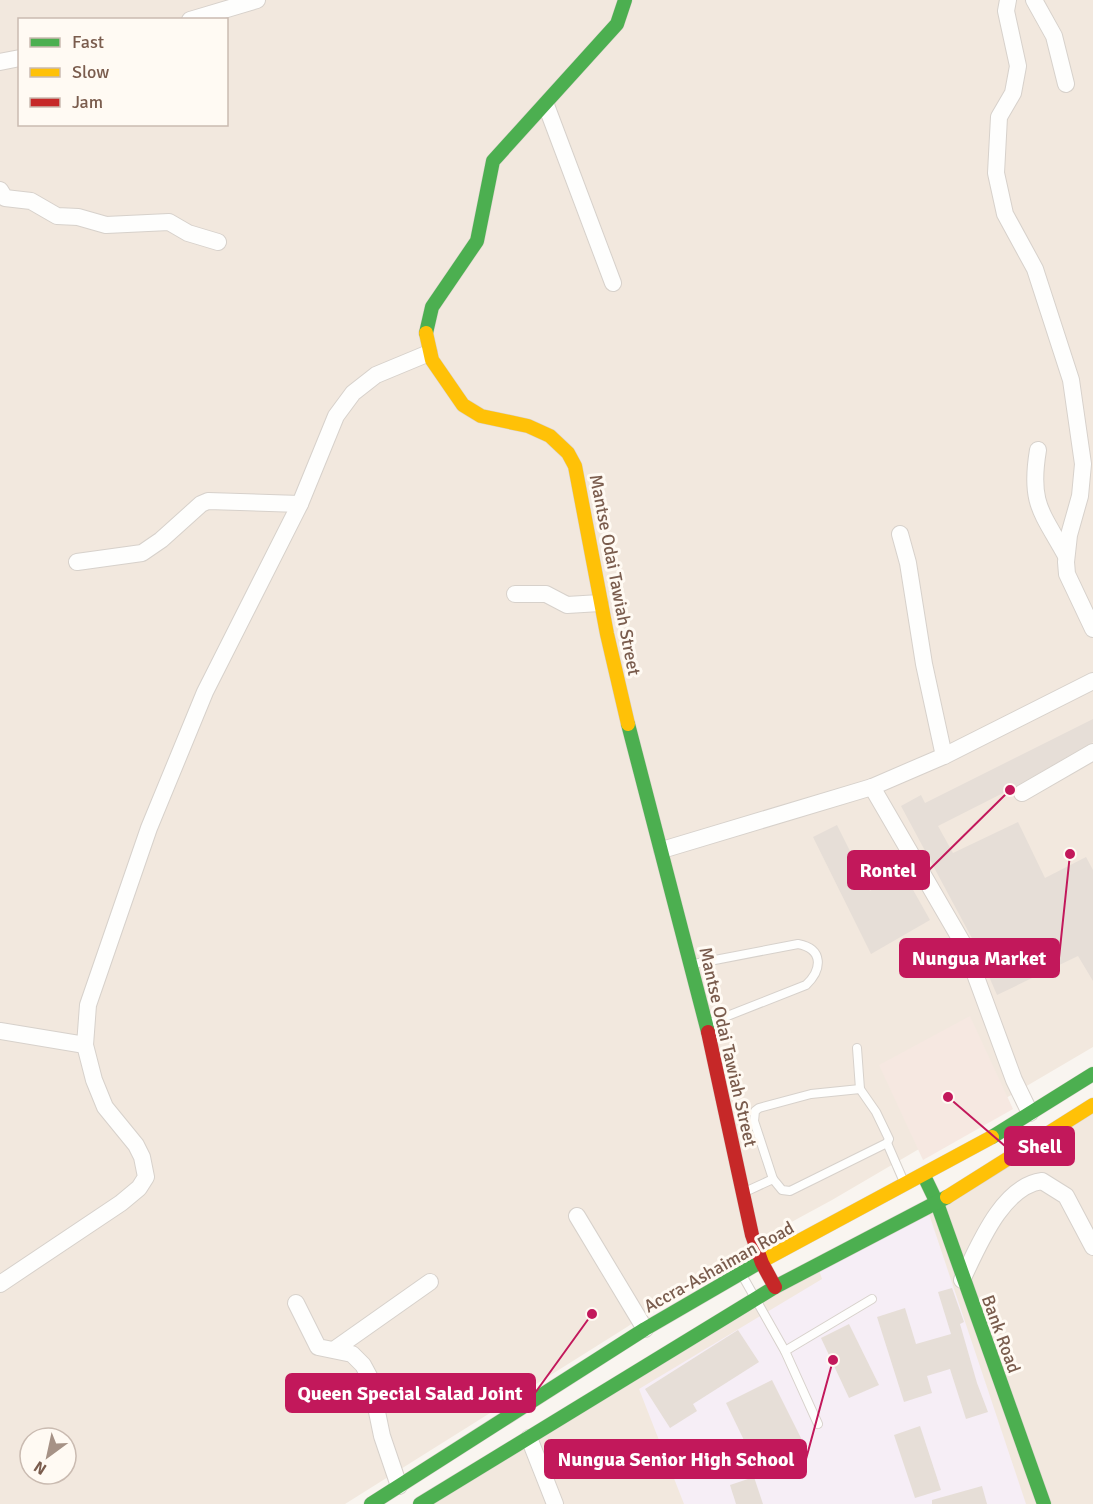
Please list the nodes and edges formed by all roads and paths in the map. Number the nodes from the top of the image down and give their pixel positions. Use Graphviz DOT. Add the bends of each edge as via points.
graph roads {
  1 [pos="257,0"];
  2 [pos="625,0"];
  3 [pos="1008,0"];
  4 [pos="1034,0"];
  5 [pos="197,18"];
  6 [pos="18,58"];
  7 [pos="0,62"];
  8 [pos="1066,84"];
  9 [pos="546,105"];
  10 [pos="0,190"];
  11 [pos="218,242"];
  12 [pos="613,283"];
  13 [pos="429,353"];
  14 [pos="1038,450"];
  15 [pos="300,504"];
  16 [pos="900,534"];
  17 [pos="1066,556"];
  18 [pos="76,562"];
  19 [pos="515,594"];
  20 [pos="600,603"];
  21 [pos="1093,629"];
  22 [pos="1093,681"];
  23 [pos="1093,752"];
  24 [pos="945,756"];
  25 [pos="872,787"];
  26 [pos="1022,793"];
  27 [pos="662,850"];
  28 [pos="690,965"];
  29 [pos="704,1025"];
  30 [pos="0,1031"];
  31 [pos="85,1045"];
  32 [pos="857,1048"];
  33 [pos="1093,1074"];
  34 [pos="860,1089"];
  35 [pos="1093,1105"];
  36 [pos="1030,1113"];
  37 [pos="887,1143"];
  38 [pos="924,1176"];
  39 [pos="773,1179"];
  40 [pos="905,1186"];
  41 [pos="744,1192"];
  42 [pos="937,1203"];
  43 [pos="577,1216"];
  44 [pos="1093,1247"];
  45 [pos="762,1263"];
  46 [pos="741,1272"];
  47 [pos="962,1280"];
  48 [pos="430,1282"];
  49 [pos="0,1284"];
  50 [pos="775,1287"];
  51 [pos="755,1299"];
  52 [pos="872,1299"];
  53 [pos="296,1303"];
  54 [pos="645,1329"];
  55 [pos="335,1349"];
  56 [pos="785,1351"];
  57 [pos="818,1424"];
  58 [pos="529,1438"];
  59 [pos="399,1486"];
  60 [pos="371,1504"];
  61 [pos="420,1504"];
  62 [pos="555,1504"];
  63 [pos="1044,1504"];
  1 -- 5 [label="street"];
  2 -- 9 [label="street" via="617,24"];
  3 -- 17 [label="street" via="1006,11 1017,51 1018,73 1013,93 999,117 996,173 1005,214 1035,269 1071,380 1083,464"];
  4 -- 8 [label="street" via="1054,36"];
  6 -- 7 [label="street"];
  9 -- 12 [label="street"];
  9 -- 13 [label="street" via="493,161 478,239 428,315"];
  10 -- 11 [label="street" via="5,198 31,201 57,216 106,225 169,222 188,233"];
  13 -- 15 [label="street" via="376,375 353,393 336,416"];
  13 -- 20 [label="street, Mantse Odai Tawiah Street" via="463,407 477,415 538,430 568,452 579,483"];
  14 -- 17 [label="street" via="1034,475 1039,510"];
  15 -- 18 [label="street" via="208,501 142,553"];
  15 -- 31 [label="street" via="205,692 153,818 88,1005"];
  16 -- 24 [label="street"];
  17 -- 21 [label="street" via="1067,574"];
  19 -- 20 [label="street" via="546,594 567,605"];
  20 -- 27 [label="street, Mantse Odai Tawiah Street"];
  22 -- 24 [label="street"];
  23 -- 26 [label="street"];
  24 -- 25 [label="street"];
  25 -- 27 [label="street"];
  25 -- 36 [label="street" via="965,947"];
  27 -- 28 [label="street, Mantse Odai Tawiah Street"];
  28 -- 29 [label="street, Mantse Odai Tawiah Street"];
  28 -- 29 [label="lane" via="798,944 808,946 816,956 816,975 806,985"];
  29 -- 41 [label="street, Mantse Odai Tawiah Street"];
  30 -- 31 [label="street"];
  31 -- 49 [label="street" via="105,1107 136,1145 146,1177 121,1203"];
  32 -- 34 [label="lane"];
  33 -- 36 [label="street, Accra-Ashaiman Road"];
  34 -- 37 [label="lane" via="876,1112 889,1139"];
  34 -- 39 [label="lane" via="811,1094 755,1111 754,1121"];
  35 -- 42 [label="street"];
  36 -- 38 [label="street, Accra-Ashaiman Road"];
  37 -- 39 [label="lane" via="790,1191 782,1190"];
  37 -- 40 [label="lane"];
  38 -- 40 [label="street, Accra-Ashaiman Road"];
  38 -- 42 [label="street, Bank Road"];
  39 -- 41 [label="lane"];
  40 -- 45 [label="street, Accra-Ashaiman Road"];
  41 -- 45 [label="street, Mantse Odai Tawiah Street"];
  42 -- 47 [label="street, Bank Road"];
  42 -- 50 [label="street"];
  43 -- 54 [label="street"];
  44 -- 47 [label="street" via="1066,1196 1042,1180 1030,1182 1012,1196 988,1227"];
  45 -- 46 [label="street, Accra-Ashaiman Road"];
  45 -- 50 [label="street, Mantse Odai Tawiah Street"];
  46 -- 51 [label="lane"];
  46 -- 54 [label="street, Accra-Ashaiman Road"];
  47 -- 63 [label="street, Bank Road"];
  48 -- 55 [label="street"];
  50 -- 51 [label="street"];
  51 -- 56 [label="lane"];
  51 -- 58 [label="street"];
  52 -- 56 [label="lane"];
  53 -- 55 [label="street" via="318,1347"];
  54 -- 59 [label="street, Accra-Ashaiman Road"];
  55 -- 59 [label="street" via="352,1354 370,1378 382,1436"];
  56 -- 57 [label="lane"];
  58 -- 61 [label="street"];
  58 -- 62 [label="street"];
  59 -- 60 [label="street, Accra-Ashaiman Road"];
}
